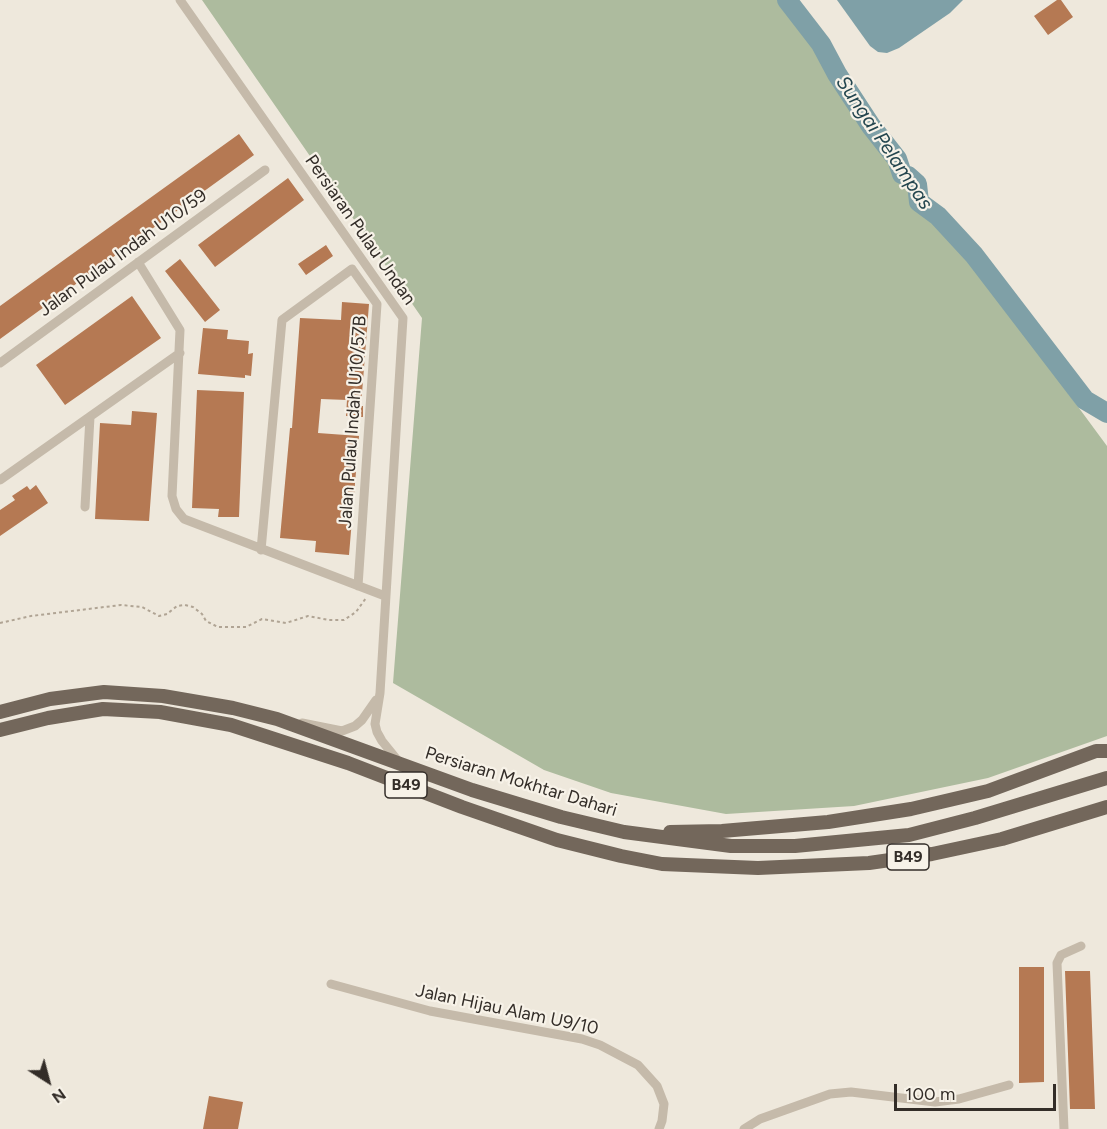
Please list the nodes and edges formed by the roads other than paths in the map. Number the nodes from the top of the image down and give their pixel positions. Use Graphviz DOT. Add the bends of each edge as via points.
graph roads {
  1 [pos="180,0"];
  2 [pos="265,170"];
  3 [pos="138,262"];
  4 [pos="180,353"];
  5 [pos="0,363"];
  6 [pos="90,417"];
  7 [pos="0,480"];
  8 [pos="85,507"];
  9 [pos="261,550"];
  10 [pos="358,586"];
  11 [pos="385,596"];
  12 [pos="380,693"];
  13 [pos="0,712"];
  14 [pos="277,719"];
  15 [pos="0,730"];
  16 [pos="1107,751"];
  17 [pos="401,764"];
  18 [pos="1107,771"];
  19 [pos="1107,778"];
  20 [pos="1076,787"];
  21 [pos="1107,809"];
  22 [pos="624,832"];
  23 [pos="1081,946"];
  24 [pos="331,984"];
  25 [pos="1009,1085"];
  26 [pos="658,1129"];
  27 [pos="744,1129"];
  28 [pos="1064,1129"];
  1 -- 11 [label="street, Persiaran Pulau Undan" via="403,318"];
  2 -- 3 [label="street, Jalan Pulau Indah U10/59"];
  3 -- 4 [label="street" via="180,330"];
  3 -- 5 [label="street, Jalan Pulau Indah U10/59"];
  4 -- 6 [label="street"];
  4 -- 9 [label="street" via="172,496 176,509 184,519"];
  6 -- 7 [label="street"];
  6 -- 8 [label="street"];
  9 -- 10 [label="street"];
  9 -- 10 [label="street, Jalan Pulau Indah U10/57B" via="282,320 352,269 377,304"];
  10 -- 11 [label="street"];
  11 -- 12 [label="street, Persiaran Pulau Undan"];
  12 -- 14 [label="street" via="362,720 342,731"];
  12 -- 17 [label="street, Persiaran Pulau Undan" via="377,732"];
  13 -- 14 [label="main road, Persiaran Mokhtar Dahari / B49" via="50,699 104,692 164,696"];
  14 -- 17 [label="main road, Persiaran Mokhtar Dahari / B49"];
  15 -- 21 [label="main road, Persiaran Mokhtar Dahari / B49" via="48,717 103,709 160,712 231,725 348,763 557,840 662,864 758,868 869,863 1002,839"];
  16 -- 22 [label="main road" via="1096,751 988,790 911,809 828,822 722,831"];
  17 -- 22 [label="main road, Persiaran Mokhtar Dahari / B49" via="550,814"];
  18 -- 20 [label="main road, B49"];
  19 -- 20 [label="main road, Persiaran Mokhtar Dahari / B49"];
  20 -- 22 [label="main road, Persiaran Mokhtar Dahari / B49" via="909,835 795,846 731,846"];
  23 -- 28 [label="street" via="1061,955 1057,963"];
  24 -- 26 [label="street, Jalan Hijau Alam U9/10" via="430,1011 600,1045 638,1065 657,1086 664,1104"];
  25 -- 27 [label="street" via="935,1102 851,1092 830,1094 760,1119"];
}
